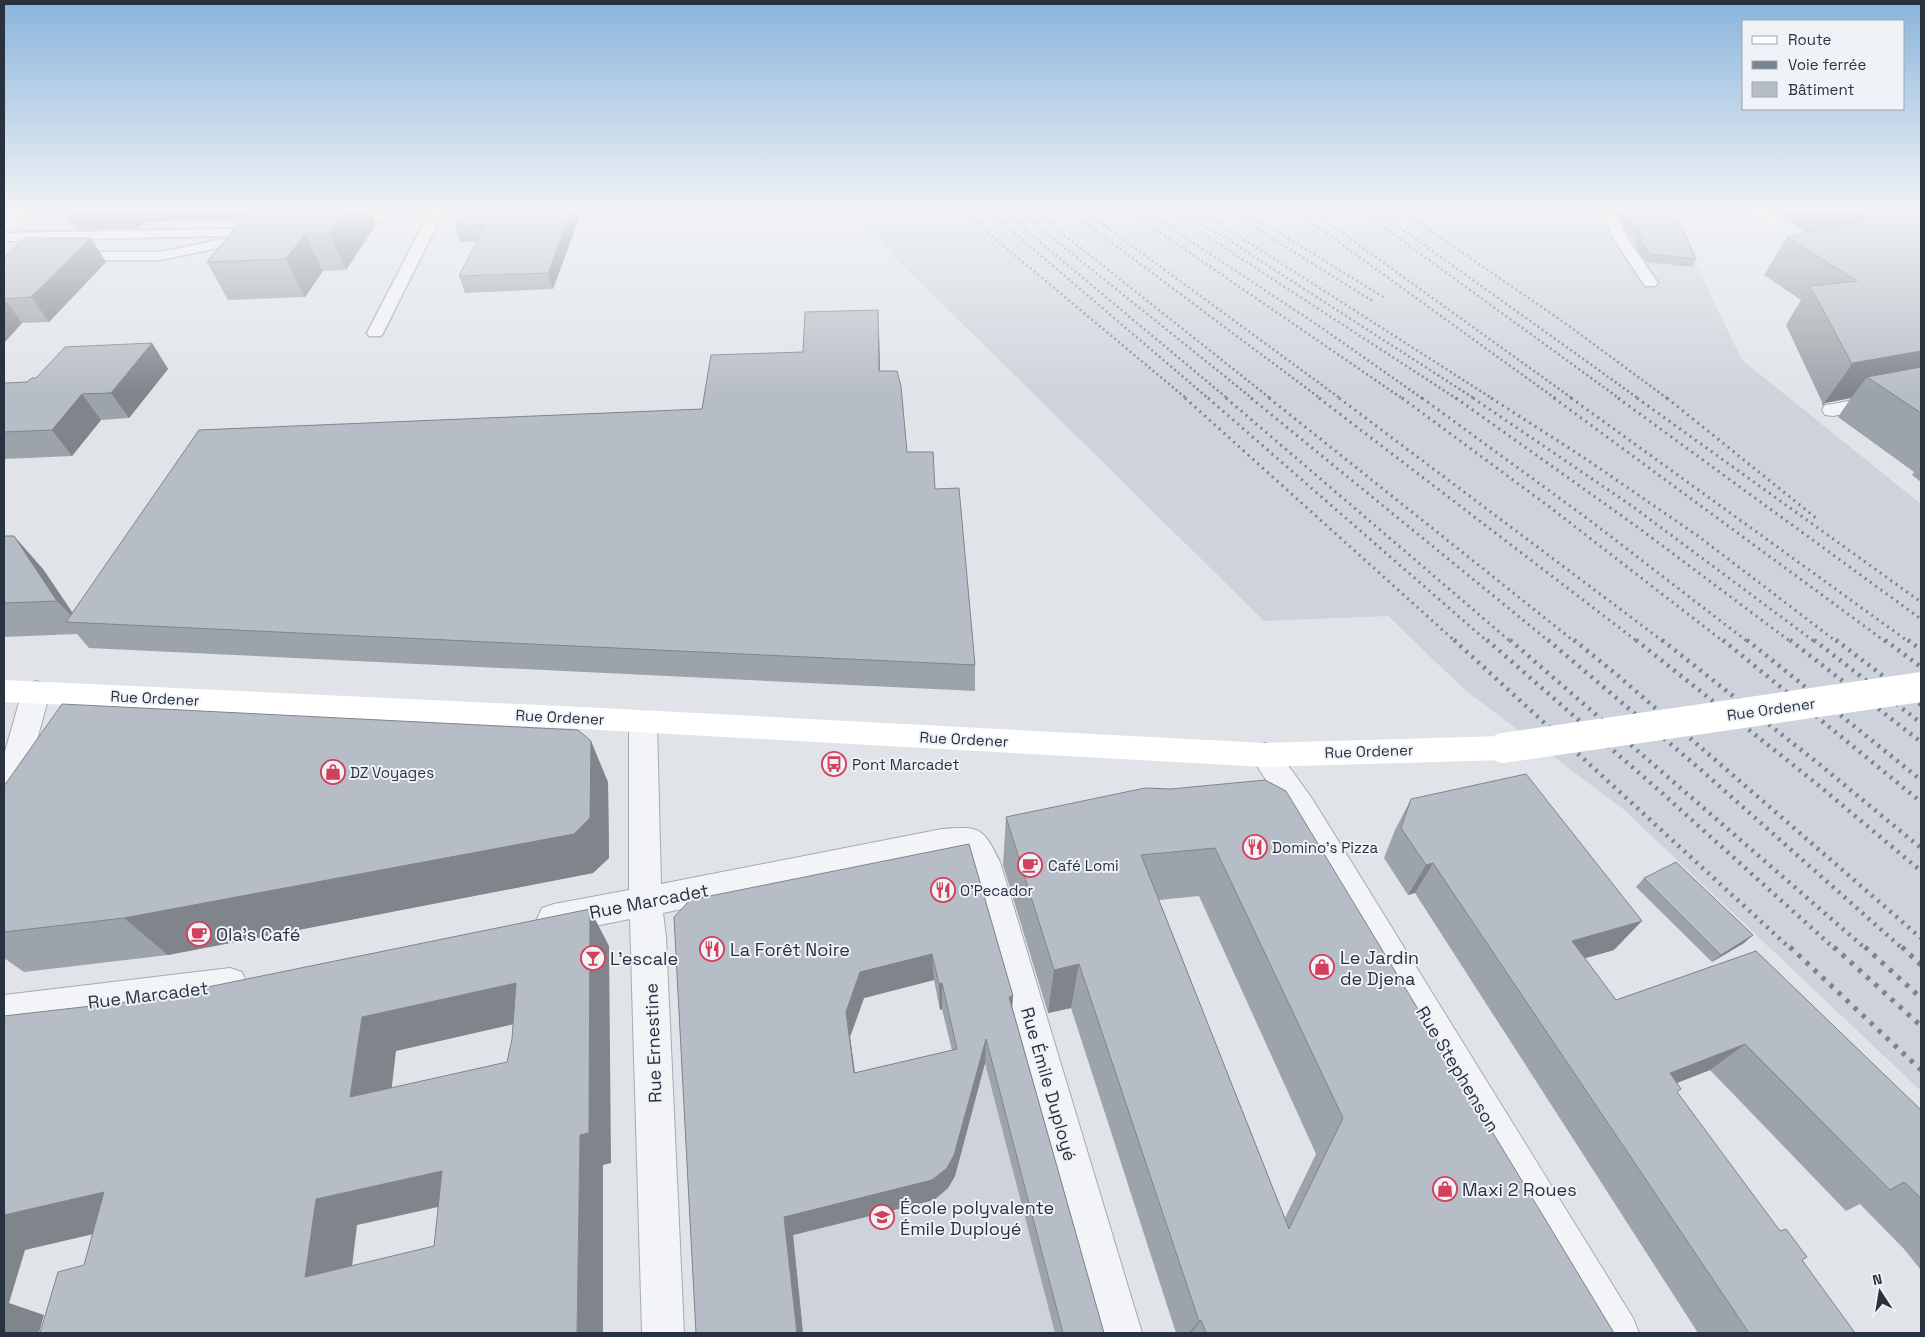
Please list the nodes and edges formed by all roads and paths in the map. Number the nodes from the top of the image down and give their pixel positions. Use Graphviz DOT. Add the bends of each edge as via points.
graph roads {
  1 [pos="408,269"];
  2 [pos="1641,269"];
  3 [pos="1650,283"];
  4 [pos="375,334"];
  5 [pos="1921,393"];
  6 [pos="1832,410"];
  7 [pos="1921,687"];
  8 [pos="4,691"];
  9 [pos="36,692"];
  10 [pos="643,722"];
  11 [pos="1265,755"];
  12 [pos="4,807"];
  13 [pos="968,840"];
  14 [pos="645,902"];
  15 [pos="522,925"];
  16 [pos="262,978"];
  17 [pos="4,1012"];
  18 [pos="663,1333"];
  19 [pos="1121,1333"];
  20 [pos="1618,1333"];
  1 -- 4 [label="lane"];
  2 -- 3 [label="lane"];
  5 -- 6 [label="street"];
  7 -- 11 [label="main road, Rue Ordener, bridge" via="1503,748"];
  8 -- 9 [label="main road, Rue Ordener"];
  9 -- 10 [label="main road, Rue Ordener"];
  9 -- 12 [label="street"];
  10 -- 11 [label="main road, Rue Ordener"];
  10 -- 14 [label="street, Rue Ernestine"];
  11 -- 20 [label="street, Rue Stephenson" via="1302,809"];
  13 -- 14 [label="street, Rue Marcadet" via="942,842"];
  13 -- 19 [label="street, Rue Émile Duployé" via="977,847 984,862"];
  14 -- 15 [label="street, Rue Marcadet"];
  14 -- 18 [label="street, Rue Ernestine" via="649,937"];
  16 -- 17 [label="street, Rue Marcadet" via="213,987"];
}
